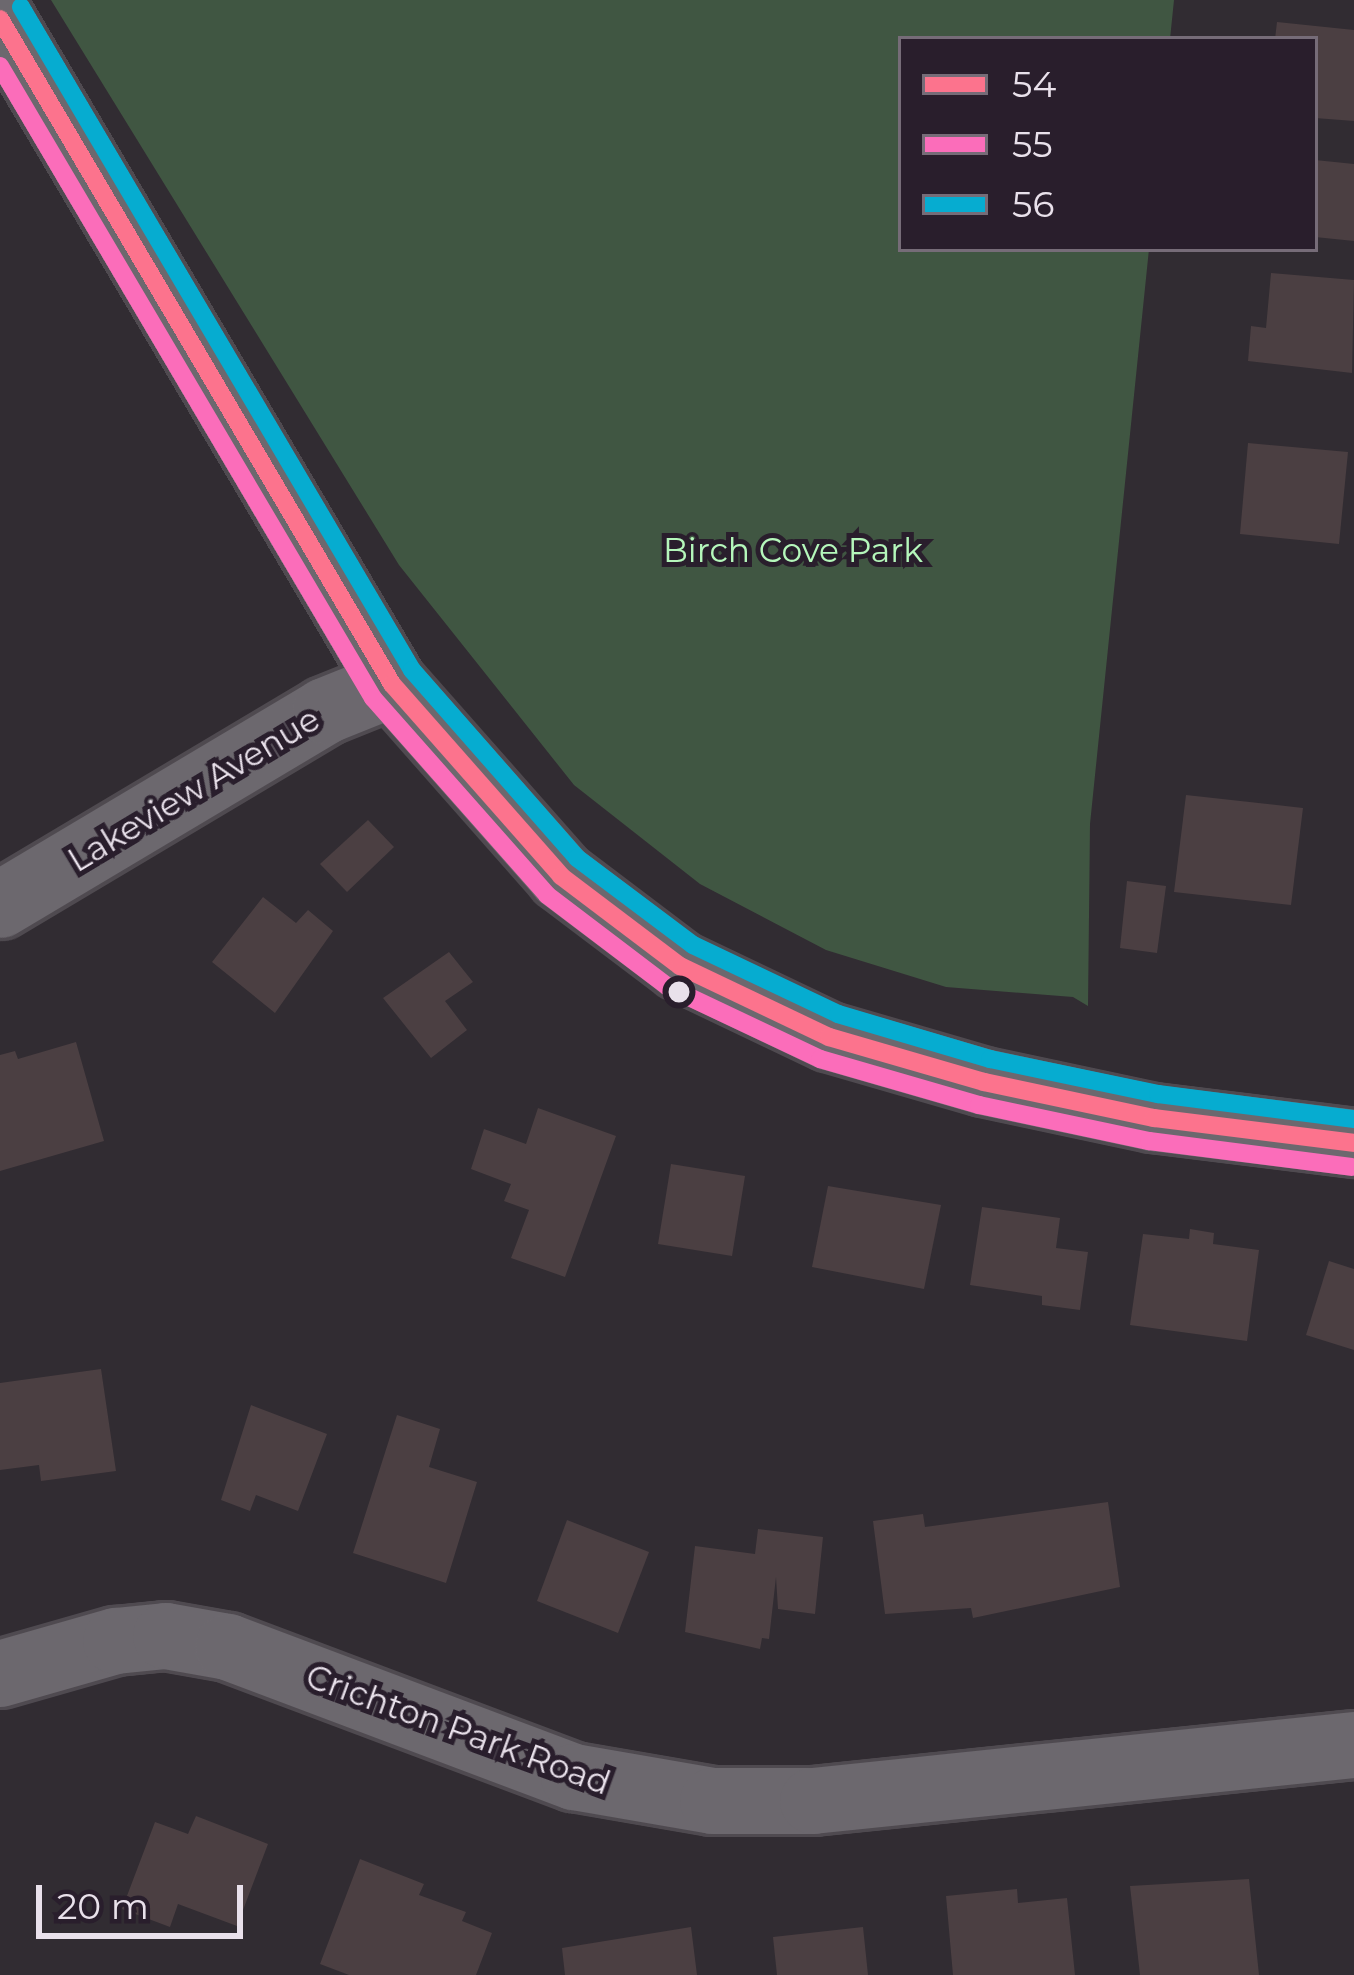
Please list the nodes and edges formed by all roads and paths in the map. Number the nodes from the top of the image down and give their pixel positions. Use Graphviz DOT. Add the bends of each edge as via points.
graph roads {
  1 [pos="0,19"];
  2 [pos="392,683"];
  3 [pos="0,905"];
  4 [pos="1354,1143"];
  5 [pos="0,1674"];
  6 [pos="1354,1745"];
  1 -- 2 [label="street"];
  2 -- 3 [label="street, Lakeview Avenue" via="325,711"];
  2 -- 4 [label="street" via="561,876 680,966 829,1037 984,1082 1154,1118"];
  5 -- 6 [label="street, Crichton Park Road" via="116,1641 166,1636 228,1647 574,1778 713,1801 813,1802"];
}
